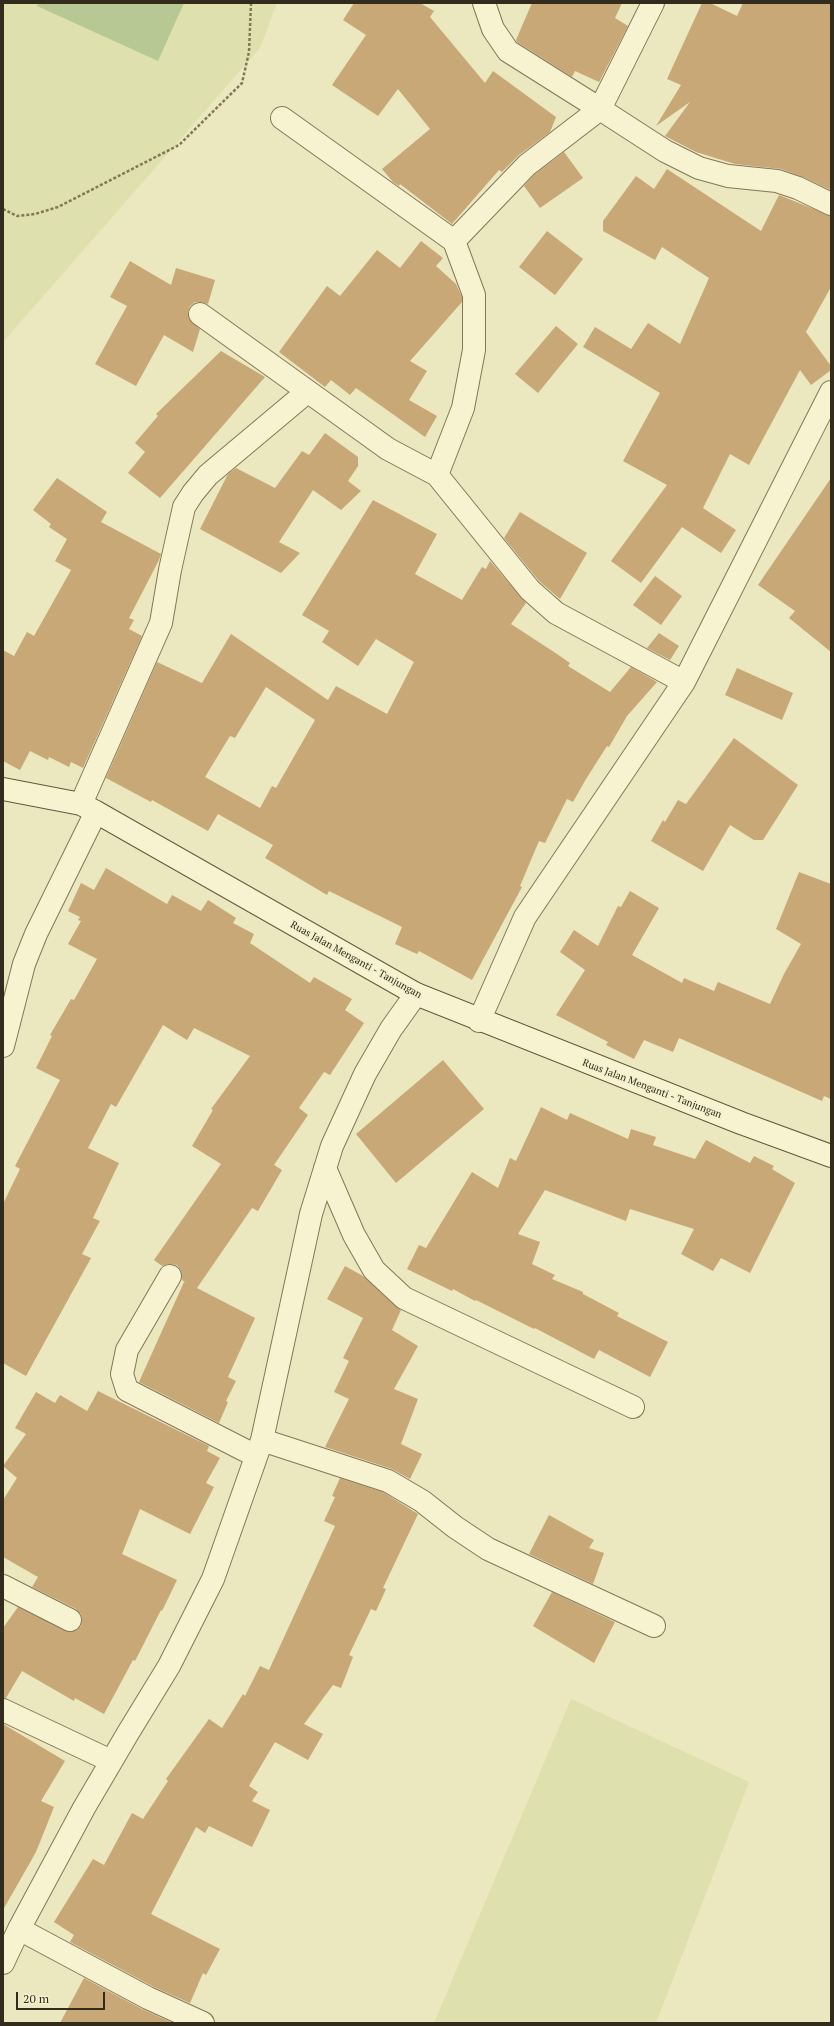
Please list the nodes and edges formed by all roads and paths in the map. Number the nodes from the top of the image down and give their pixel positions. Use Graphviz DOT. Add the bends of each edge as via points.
graph roads {
  1 [pos="251,3"];
  2 [pos="484,3"];
  3 [pos="653,3"];
  4 [pos="600,109"];
  5 [pos="282,118"];
  6 [pos="831,204"];
  7 [pos="3,209"];
  8 [pos="454,241"];
  9 [pos="200,314"];
  10 [pos="307,392"];
  11 [pos="831,392"];
  12 [pos="437,474"];
  13 [pos="684,682"];
  14 [pos="3,789"];
  15 [pos="89,808"];
  16 [pos="416,994"];
  17 [pos="479,1021"];
  18 [pos="3,1046"];
  19 [pos="831,1156"];
  20 [pos="325,1168"];
  21 [pos="170,1276"];
  22 [pos="633,1407"];
  23 [pos="259,1448"];
  24 [pos="3,1586"];
  25 [pos="70,1620"];
  26 [pos="654,1626"];
  27 [pos="3,1710"];
  28 [pos="111,1761"];
  29 [pos="19,1929"];
  30 [pos="3,1963"];
  31 [pos="203,2023"];
  1 -- 7 [label="path" via="249,52 242,83 179,145 58,207 17,216"];
  2 -- 4 [label="street" via="494,29 508,51"];
  3 -- 4 [label="street"];
  4 -- 6 [label="street" via="665,151 699,168 728,176 777,181"];
  4 -- 8 [label="street" via="527,165"];
  5 -- 8 [label="street"];
  8 -- 12 [label="street" via="474,295 474,350 463,408"];
  9 -- 10 [label="street"];
  10 -- 12 [label="street" via="388,449"];
  10 -- 15 [label="street" via="208,475 184,507 161,623"];
  11 -- 13 [label="street"];
  12 -- 13 [label="street" via="530,590 556,613"];
  13 -- 17 [label="street" via="525,917"];
  14 -- 15 [label="street, Ruas Jalan Menganti - Tanjungan"];
  15 -- 16 [label="street, Ruas Jalan Menganti - Tanjungan"];
  15 -- 18 [label="street" via="24,964"];
  16 -- 17 [label="street, Ruas Jalan Menganti - Tanjungan"];
  16 -- 20 [label="street" via="391,1029 365,1074 332,1146"];
  17 -- 19 [label="street, Ruas Jalan Menganti - Tanjungan"];
  20 -- 22 [label="street" via="354,1236 374,1270 404,1298"];
  20 -- 23 [label="street" via="311,1214"];
  21 -- 23 [label="street" via="127,1350 122,1374 127,1390"];
  23 -- 26 [label="street" via="388,1482 422,1501 488,1549"];
  23 -- 28 [label="street" via="213,1579 169,1666"];
  24 -- 25 [label="street"];
  27 -- 28 [label="street"];
  28 -- 29 [label="street"];
  29 -- 30 [label="street"];
  29 -- 31 [label="street" via="148,1998"];
}
